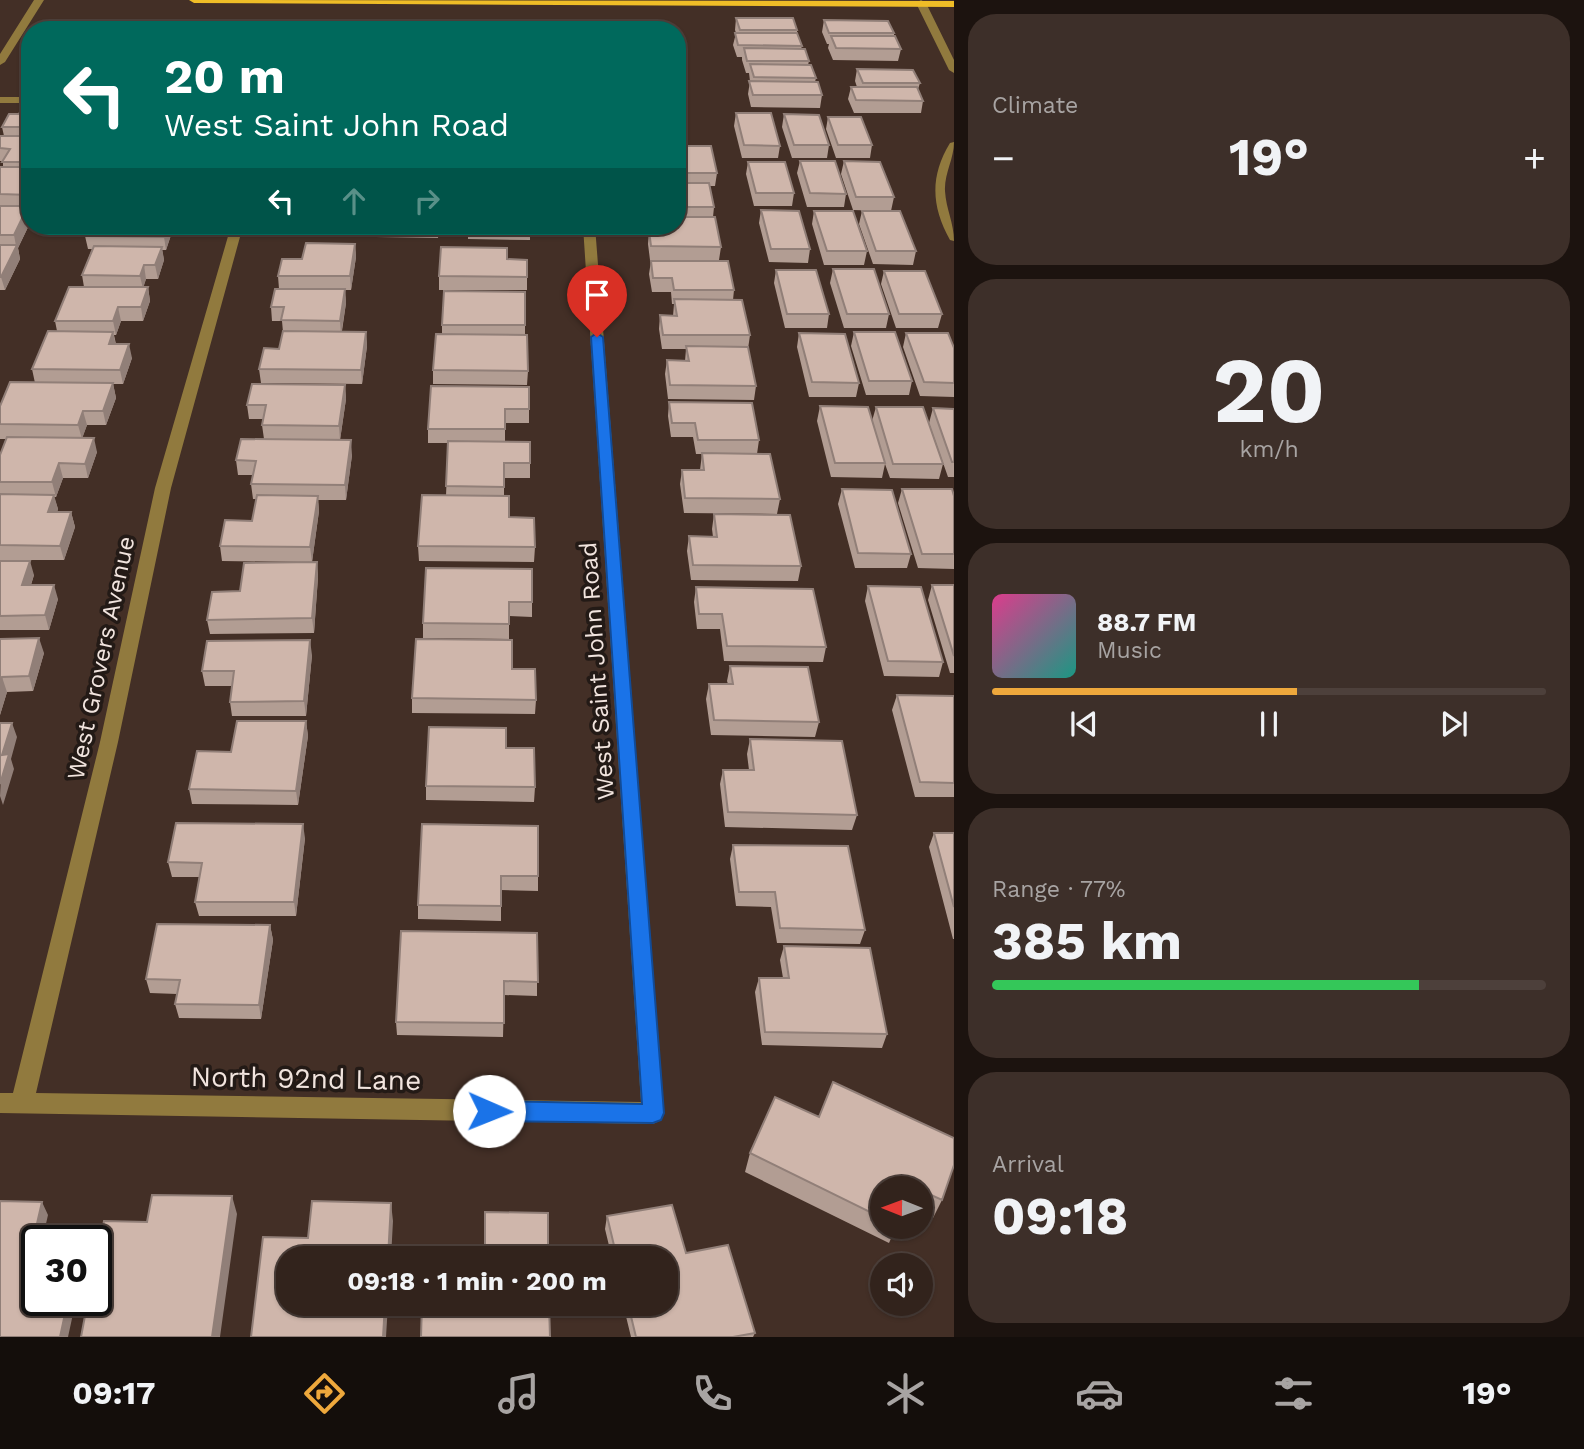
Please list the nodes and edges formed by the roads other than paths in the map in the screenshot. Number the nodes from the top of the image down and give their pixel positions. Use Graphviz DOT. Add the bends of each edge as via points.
graph roads {
  1 [pos="39,0"];
  2 [pos="194,0"];
  3 [pos="695,1"];
  4 [pos="921,4"];
  5 [pos="954,4"];
  6 [pos="26,21"];
  7 [pos="21,29"];
  8 [pos="0,62"];
  9 [pos="954,70"];
  10 [pos="0,100"];
  11 [pos="21,100"];
  12 [pos="954,145"];
  13 [pos="234,235"];
  14 [pos="590,235"];
  15 [pos="954,237"];
  16 [pos="11,1104"];
  17 [pos="653,1113"];
  1 -- 6 [label="street"];
  2 -- 3 [label="main road"];
  3 -- 4 [label="main road"];
  4 -- 5 [label="main road"];
  4 -- 9 [label="street"];
  7 -- 8 [label="street"];
  10 -- 11 [label="street"];
  12 -- 15 [label="street" via="938,187"];
  13 -- 16 [label="street, West Grovers Avenue" via="163,488 109,743"];
  14 -- 17 [label="street, West Saint John Road"];
  16 -- 17 [label="street, North 92nd Lane"];
}
